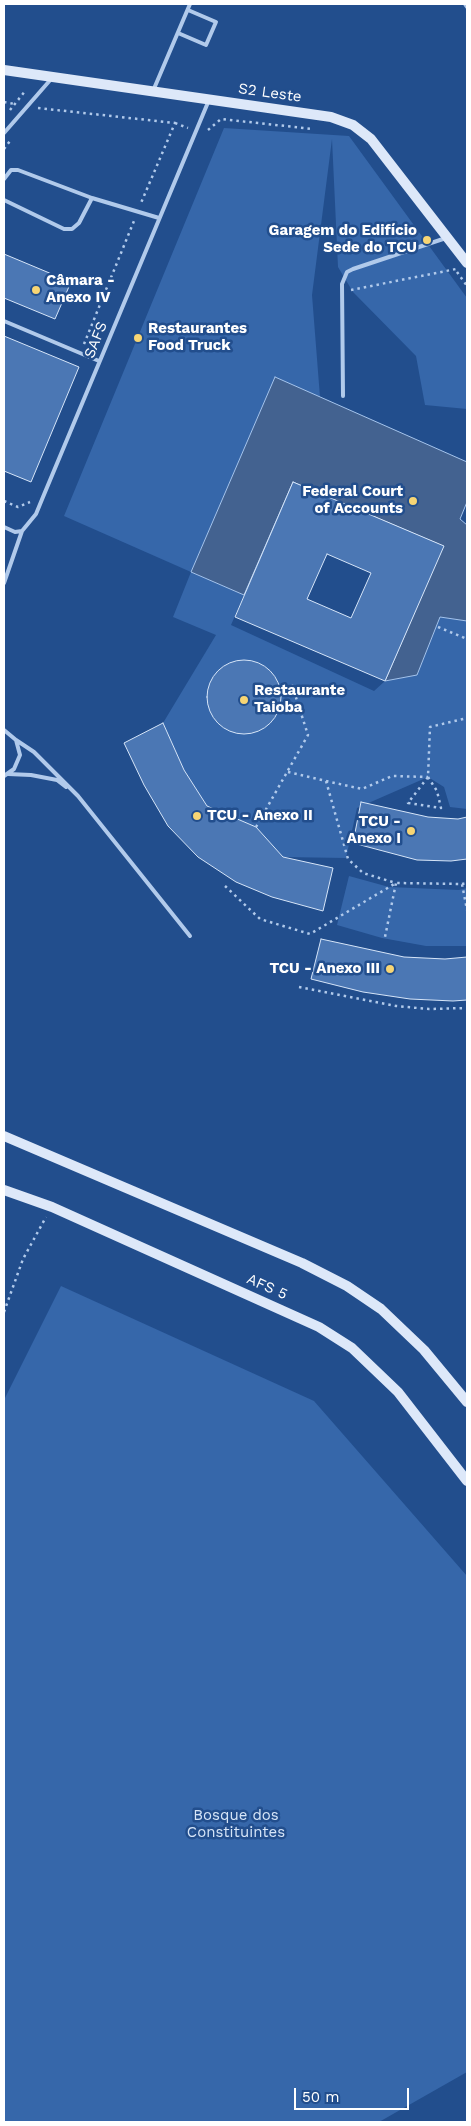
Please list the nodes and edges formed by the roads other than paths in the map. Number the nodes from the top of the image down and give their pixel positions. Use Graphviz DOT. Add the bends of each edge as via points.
graph roads {
  1 [pos="190,4"];
  2 [pos="465,4"];
  3 [pos="467,7"];
  4 [pos="188,10"];
  5 [pos="178,33"];
  6 [pos="4,70"];
  7 [pos="54,76"];
  8 [pos="153,90"];
  9 [pos="209,100"];
  10 [pos="4,133"];
  11 [pos="4,179"];
  12 [pos="92,198"];
  13 [pos="4,200"];
  14 [pos="159,218"];
  15 [pos="448,238"];
  16 [pos="464,265"];
  17 [pos="4,321"];
  18 [pos="99,361"];
  19 [pos="343,396"];
  20 [pos="4,527"];
  21 [pos="22,531"];
  22 [pos="4,583"];
  23 [pos="4,730"];
  24 [pos="16,740"];
  25 [pos="6,775"];
  26 [pos="78,796"];
  27 [pos="190,936"];
  28 [pos="4,1136"];
  29 [pos="4,1190"];
  30 [pos="467,1402"];
  31 [pos="467,1481"];
  1 -- 4 [label="lane"];
  2 -- 3 [label="lane"];
  4 -- 5 [label="lane"];
  4 -- 5 [label="lane" via="216,22 206,46"];
  5 -- 8 [label="lane"];
  6 -- 7 [label="main road, S2 Leste"];
  7 -- 8 [label="main road, S2 Leste"];
  7 -- 10 [label="lane"];
  8 -- 9 [label="main road, S2 Leste"];
  9 -- 14 [label="lane, SAFS"];
  9 -- 15 [label="main road, S2 Leste" via="331,117 354,125 371,139"];
  11 -- 12 [label="lane" via="11,170 18,170"];
  12 -- 13 [label="lane" via="79,223 72,229 64,229"];
  12 -- 14 [label="lane"];
  14 -- 18 [label="lane, SAFS"];
  15 -- 16 [label="main road, S2 Leste"];
  15 -- 19 [label="lane" via="348,272 342,284"];
  17 -- 18 [label="lane"];
  18 -- 21 [label="lane, SAFS" via="36,514"];
  20 -- 21 [label="lane"];
  21 -- 22 [label="lane, SAFS"];
  23 -- 24 [label="lane"];
  24 -- 25 [label="lane" via="20,755 14,769"];
  24 -- 26 [label="lane" via="34,752"];
  25 -- 26 [label="lane" via="56,780"];
  26 -- 27 [label="lane"];
  28 -- 30 [label="main road" via="302,1263 347,1286 381,1310 424,1350"];
  29 -- 31 [label="main road, AFS 5" via="52,1207 319,1327 352,1348 398,1392"];
}
